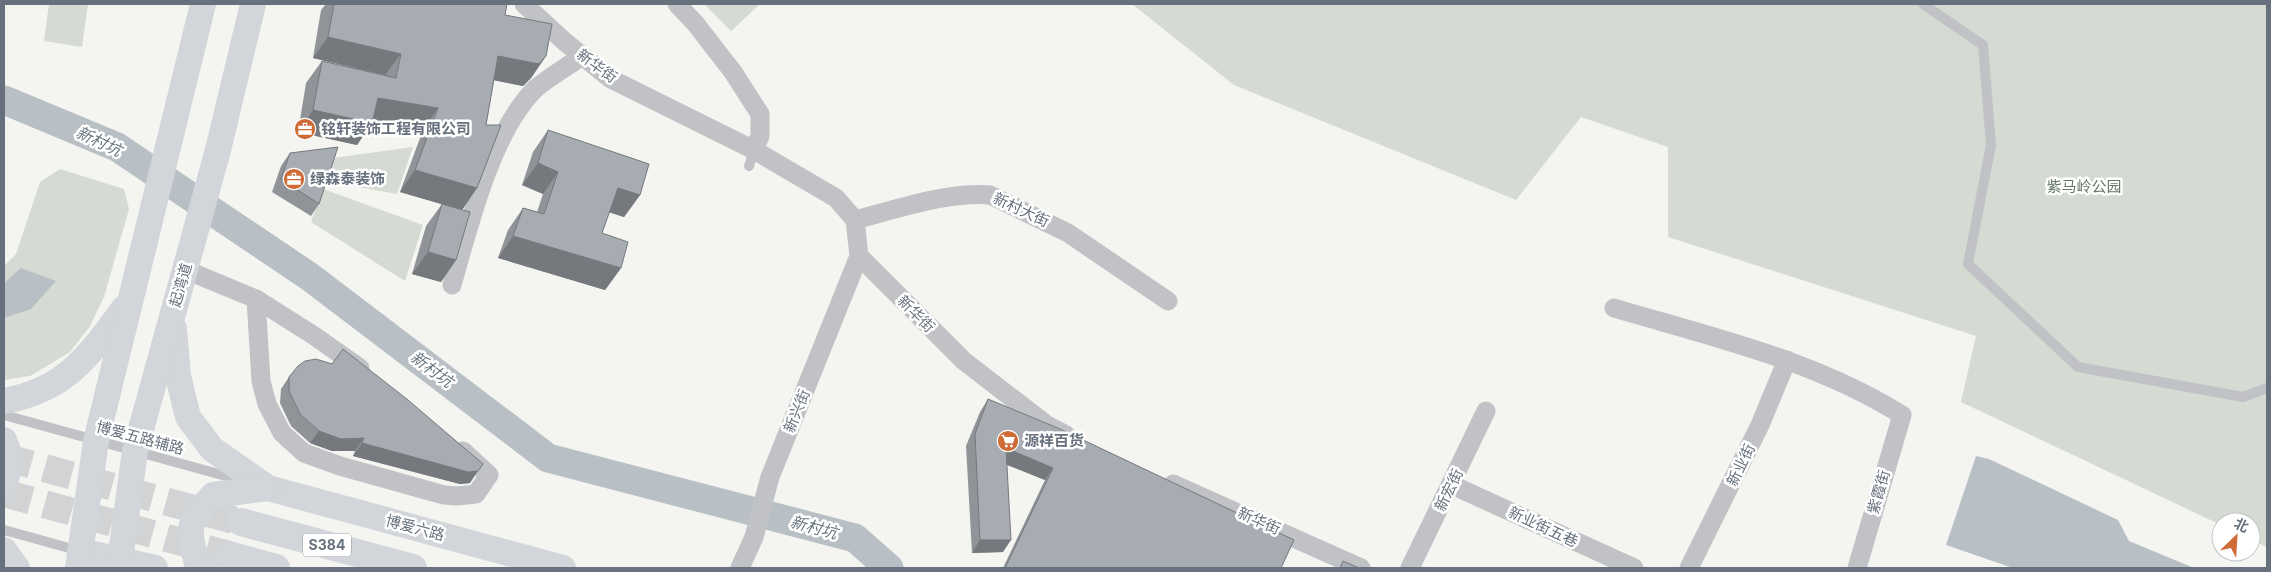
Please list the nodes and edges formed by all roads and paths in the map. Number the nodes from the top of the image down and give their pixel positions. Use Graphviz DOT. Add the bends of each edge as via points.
graph roads {
  1 [pos="203,4"];
  2 [pos="252,4"];
  3 [pos="524,4"];
  4 [pos="677,4"];
  5 [pos="1922,4"];
  6 [pos="582,56"];
  7 [pos="752,158"];
  8 [pos="855,220"];
  9 [pos="858,256"];
  10 [pos="186,270"];
  11 [pos="452,285"];
  12 [pos="256,299"];
  13 [pos="130,300"];
  14 [pos="1168,301"];
  15 [pos="1614,308"];
  16 [pos="173,314"];
  17 [pos="1787,360"];
  18 [pos="376,381"];
  19 [pos="2267,388"];
  20 [pos="4,401"];
  21 [pos="1486,411"];
  22 [pos="4,415"];
  23 [pos="447,437"];
  24 [pos="4,440"];
  25 [pos="96,441"];
  26 [pos="1081,443"];
  27 [pos="135,451"];
  28 [pos="1152,475"];
  29 [pos="1452,485"];
  30 [pos="4,488"];
  31 [pos="268,488"];
  32 [pos="241,522"];
  33 [pos="4,530"];
  34 [pos="4,550"];
  35 [pos="79,560"];
  36 [pos="218,562"];
  37 [pos="119,564"];
  38 [pos="17,568"];
  39 [pos="155,568"];
  40 [pos="276,568"];
  41 [pos="413,568"];
  42 [pos="562,568"];
  43 [pos="740,568"];
  44 [pos="1360,568"];
  45 [pos="1410,568"];
  46 [pos="1634,568"];
  47 [pos="1689,568"];
  48 [pos="1857,568"];
  1 -- 13 [label="main road"];
  2 -- 10 [label="main road, 起湾道"];
  3 -- 6 [label="street, 新华街"];
  4 -- 7 [label="street" via="733,72 760,114 760,136"];
  5 -- 19 [label="lane" via="1983,45 1991,145 1968,264 2078,367 2243,397"];
  6 -- 7 [label="street, 新华街" via="611,79"];
  6 -- 11 [label="street" via="536,89 505,130"];
  7 -- 8 [label="street, 新华街" via="836,198"];
  8 -- 9 [label="street"];
  8 -- 14 [label="street, 新村大街" via="918,203 990,195 1068,233"];
  9 -- 26 [label="street, 新华街" via="964,361 1047,425"];
  9 -- 43 [label="street, 新兴街" via="770,477 754,536"];
  10 -- 12 [label="street"];
  10 -- 16 [label="main road, 起湾道"];
  12 -- 18 [label="street"];
  12 -- 23 [label="street" via="261,381 267,404 282,433 304,453 444,495 476,494 489,474"];
  13 -- 20 [label="main road" via="88,357 56,383 24,397"];
  13 -- 25 [label="main road"];
  15 -- 17 [label="street"];
  16 -- 27 [label="main road, 起湾道"];
  16 -- 31 [label="main road" via="178,376 188,417 212,449"];
  17 -- 47 [label="street, 新业街" via="1760,425"];
  17 -- 48 [label="street, 紫霞街" via="1862,393 1902,415"];
  21 -- 29 [label="street, 新宏街"];
  22 -- 25 [label="lane, 博爱五路辅路"];
  24 -- 30 [label="main road" via="11,459"];
  25 -- 27 [label="lane, 博爱五路辅路"];
  25 -- 35 [label="main road"];
  27 -- 31 [label="lane, 博爱五路辅路"];
  27 -- 37 [label="main road, 起湾道"];
  28 -- 44 [label="street, 新华街"];
  29 -- 45 [label="street, 新宏街"];
  29 -- 46 [label="street, 新业街五巷"];
  31 -- 36 [label="main road" via="213,495 195,514 190,536 197,563"];
  31 -- 42 [label="main road, 博爱六路"];
  32 -- 41 [label="highway, S384"];
  33 -- 35 [label="lane"];
  34 -- 38 [label="main road"];
  35 -- 37 [label="main road"];
  36 -- 40 [label="highway"];
  37 -- 39 [label="main road"];
}
